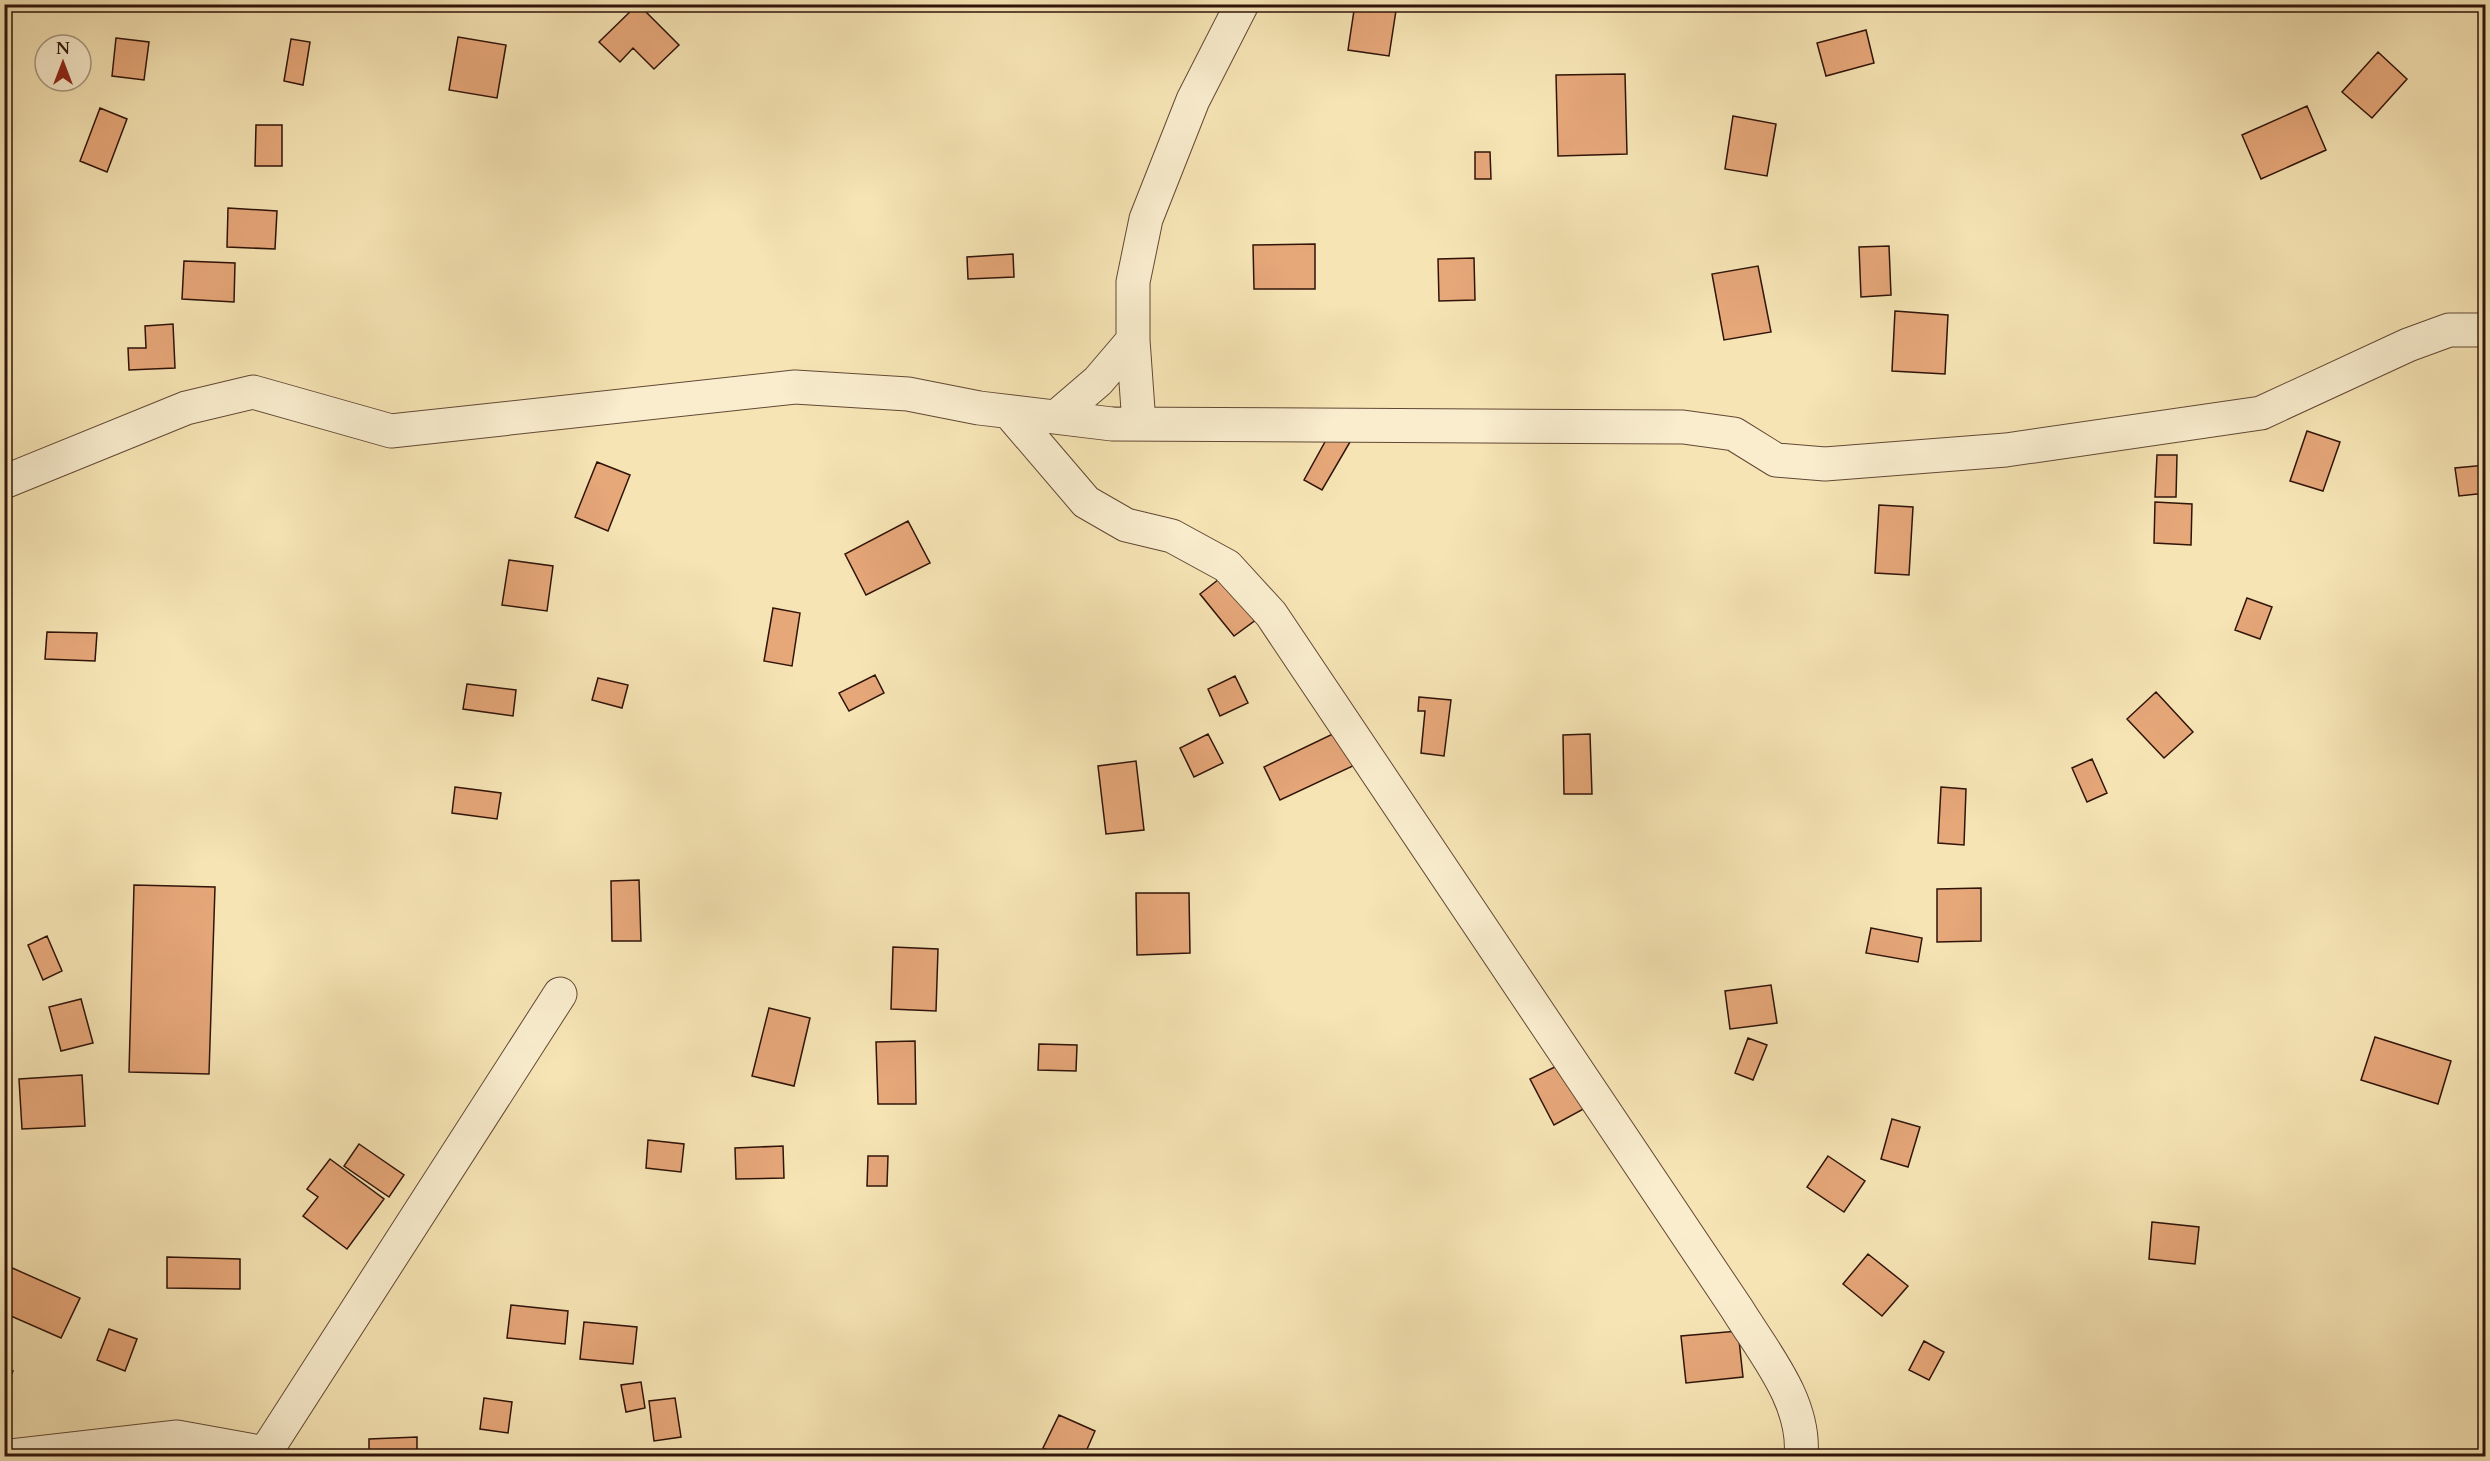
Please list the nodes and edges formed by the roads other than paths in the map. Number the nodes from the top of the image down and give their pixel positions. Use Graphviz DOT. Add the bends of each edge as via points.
graph roads {
  1 [pos="1242,4"];
  2 [pos="2486,330"];
  3 [pos="1133,340"];
  4 [pos="1009,412"];
  5 [pos="1056,417"];
  6 [pos="1139,424"];
  7 [pos="4,482"];
  8 [pos="560,994"];
  9 [pos="266,1455"];
  10 [pos="11,1456"];
  11 [pos="1801,1456"];
  1 -- 3 [label="street" via="1193,100 1146,219 1133,282"];
  2 -- 6 [label="street" via="2449,330 2408,345 2262,413 2006,450 1825,464 1776,460 1734,434 1683,427"];
  3 -- 5 [label="street" via="1098,381"];
  3 -- 6 [label="street"];
  4 -- 5 [label="street"];
  4 -- 7 [label="street" via="908,394 795,387 391,431 254,392 186,408"];
  4 -- 11 [label="street" via="1086,502 1126,525 1172,536 1227,566 1271,614 1737,1309 1792,1398 1802,1442"];
  5 -- 6 [label="street"];
  8 -- 9 [label="street"];
  9 -- 10 [label="street" via="177,1437"];
}
